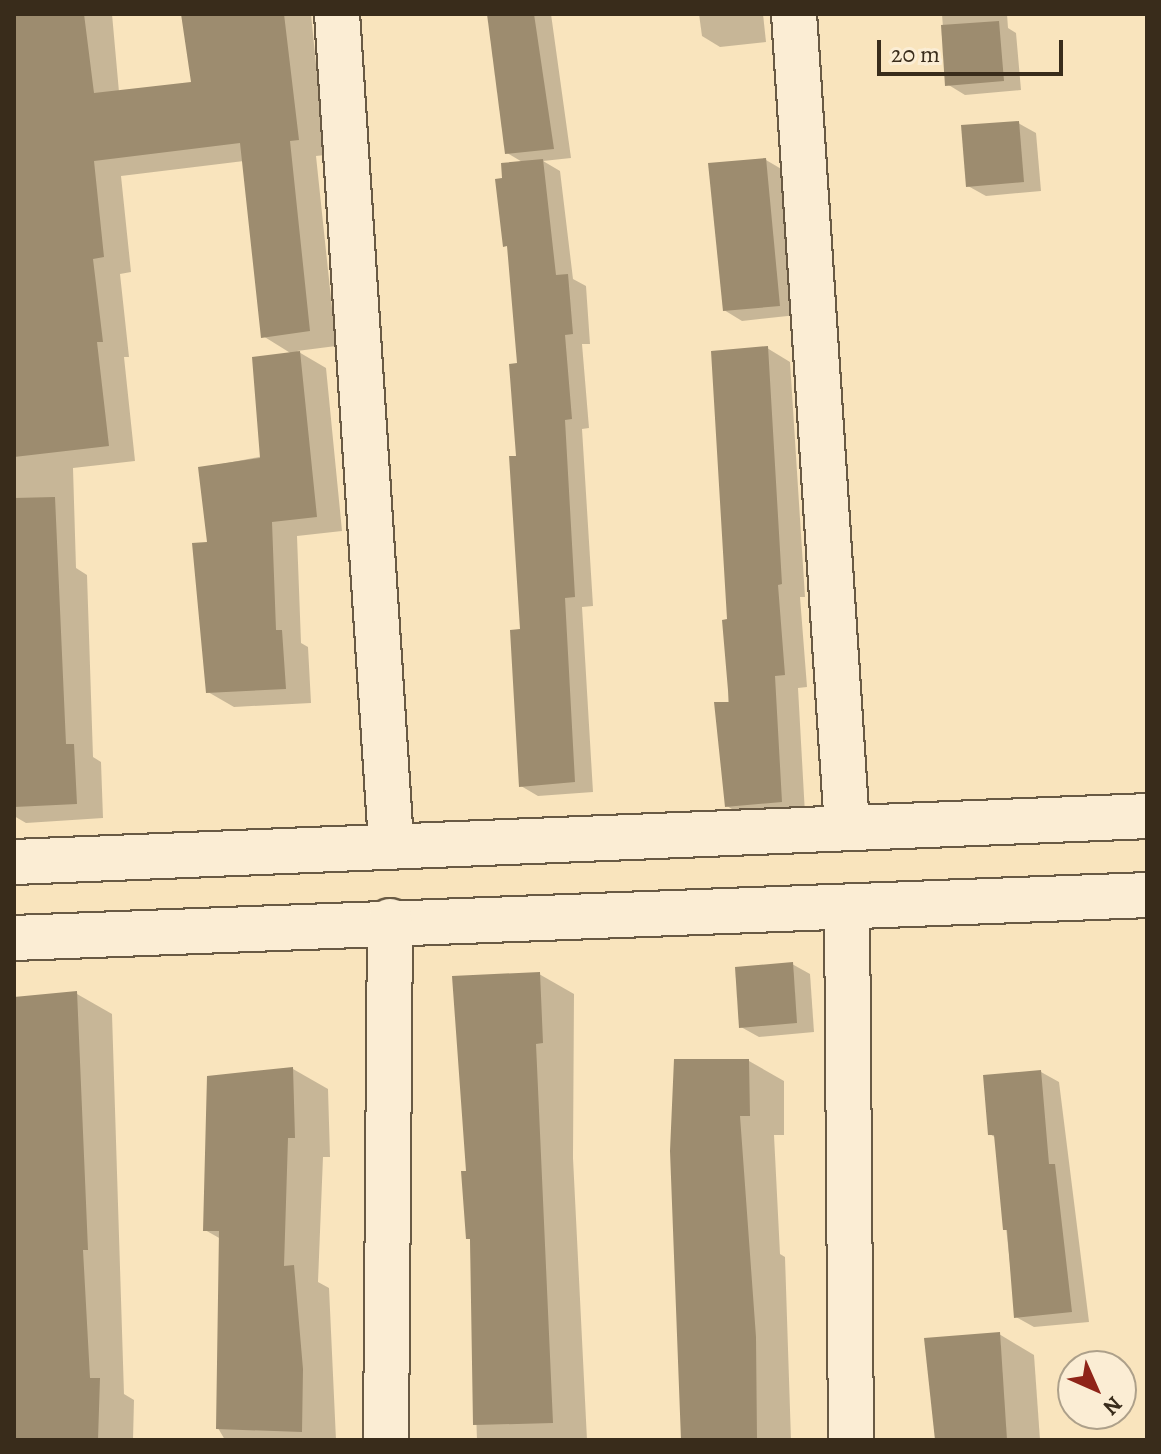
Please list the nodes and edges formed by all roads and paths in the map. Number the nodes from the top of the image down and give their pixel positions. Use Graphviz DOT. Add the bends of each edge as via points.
graph roads {
  1 [pos="337,14"];
  2 [pos="794,14"];
  3 [pos="1147,816"];
  4 [pos="847,826"];
  5 [pos="391,843"];
  6 [pos="14,862"];
  7 [pos="1147,895"];
  8 [pos="847,908"];
  9 [pos="390,921"];
  10 [pos="14,938"];
  11 [pos="386,1440"];
  12 [pos="851,1440"];
  1 -- 5 [label="street"];
  2 -- 4 [label="street"];
  3 -- 4 [label="street"];
  4 -- 5 [label="street"];
  5 -- 6 [label="street"];
  7 -- 8 [label="street"];
  8 -- 9 [label="street"];
  8 -- 12 [label="street"];
  9 -- 10 [label="street"];
  9 -- 11 [label="street"];
}
